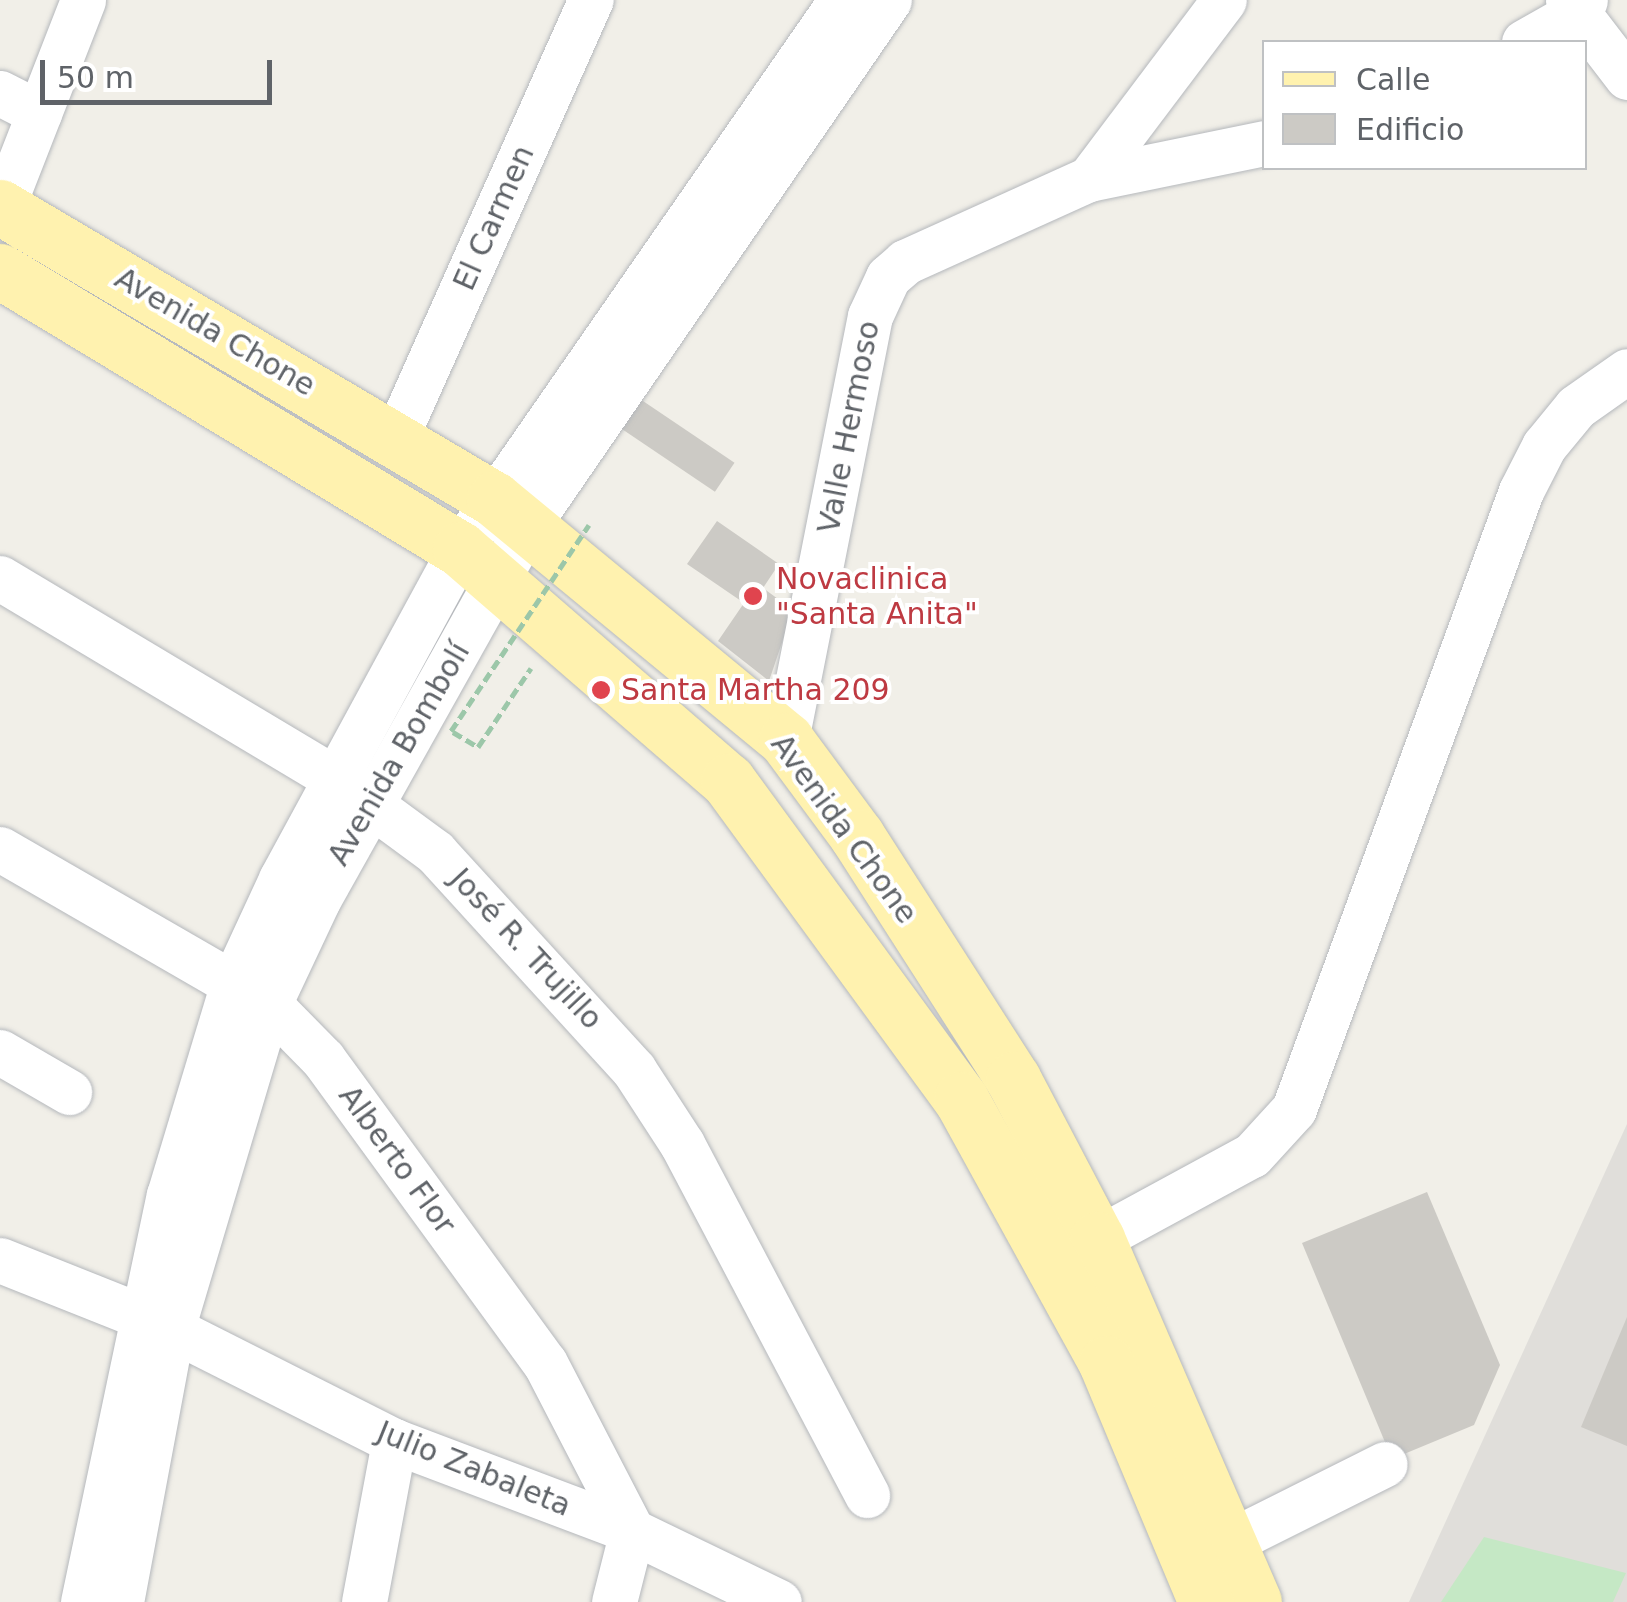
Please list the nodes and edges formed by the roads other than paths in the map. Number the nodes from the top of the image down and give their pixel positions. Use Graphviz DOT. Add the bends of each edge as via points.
graph roads {
  1 [pos="83,0"];
  2 [pos="591,0"];
  3 [pos="842,0"];
  4 [pos="889,0"];
  5 [pos="1224,0"];
  6 [pos="1577,4"];
  7 [pos="1527,40"];
  8 [pos="1627,77"];
  9 [pos="19,103"];
  10 [pos="1262,143"];
  11 [pos="1089,178"];
  12 [pos="1,208"];
  13 [pos="0,272"];
  14 [pos="1627,371"];
  15 [pos="396,436"];
  16 [pos="511,512"];
  17 [pos="478,564"];
  18 [pos="0,578"];
  19 [pos="786,740"];
  20 [pos="351,788"];
  21 [pos="0,849"];
  22 [pos="251,994"];
  23 [pos="0,1052"];
  24 [pos="69,1092"];
  25 [pos="1097,1239"];
  26 [pos="0,1260"];
  27 [pos="155,1322"];
  28 [pos="394,1441"];
  29 [pos="1385,1464"];
  30 [pos="867,1494"];
  31 [pos="632,1532"];
  32 [pos="1229,1542"];
  33 [pos="82,1602"];
  34 [pos="121,1602"];
  35 [pos="364,1602"];
  36 [pos="614,1602"];
  37 [pos="778,1602"];
  38 [pos="1206,1602"];
  39 [pos="1254,1602"];
  1 -- 9 [label="street"];
  2 -- 15 [label="street, El Carmen"];
  3 -- 16 [label="street, Avenida Bombolí"];
  4 -- 16 [label="street, Avenida Bombolí"];
  5 -- 11 [label="street"];
  6 -- 7 [label="street"];
  6 -- 8 [label="street"];
  9 -- 12 [label="street"];
  10 -- 11 [label="street, Valle Hermoso"];
  11 -- 19 [label="street, Valle Hermoso" via="904,262 878,293"];
  12 -- 15 [label="main road, Avenida Chone"];
  13 -- 17 [label="main road, Avenida Chone"];
  14 -- 25 [label="street" via="1576,408 1544,446 1522,491 1294,1109 1252,1154"];
  15 -- 16 [label="main road, Avenida Chone"];
  16 -- 17 [label="street, Avenida Bombolí"];
  16 -- 19 [label="main road, Avenida Chone"];
  17 -- 20 [label="street, Avenida Bombolí"];
  17 -- 38 [label="main road, Avenida Chone" via="728,781 962,1099 1106,1363"];
  18 -- 20 [label="street, José R. Trujillo"];
  19 -- 25 [label="main road, Avenida Chone" via="857,836 1013,1079"];
  20 -- 22 [label="street, Avenida Bombolí"];
  20 -- 30 [label="street, José R. Trujillo" via="435,852 634,1070 682,1144"];
  21 -- 22 [label="street, Alberto Flor"];
  22 -- 27 [label="street, Avenida Bombolí"];
  22 -- 31 [label="street, Alberto Flor" via="323,1059 545,1363"];
  23 -- 24 [label="street"];
  25 -- 32 [label="main road, Avenida Chone"];
  26 -- 27 [label="street, Julio Zabaleta"];
  27 -- 28 [label="street, Julio Zabaleta"];
  27 -- 33 [label="street, Avenida Bombolí"];
  27 -- 34 [label="street, Avenida Bombolí"];
  28 -- 31 [label="street, Julio Zabaleta"];
  28 -- 35 [label="street"];
  29 -- 32 [label="street"];
  31 -- 36 [label="street"];
  31 -- 37 [label="street, Julio Zabaleta"];
  32 -- 39 [label="main road, Avenida Chone"];
}
